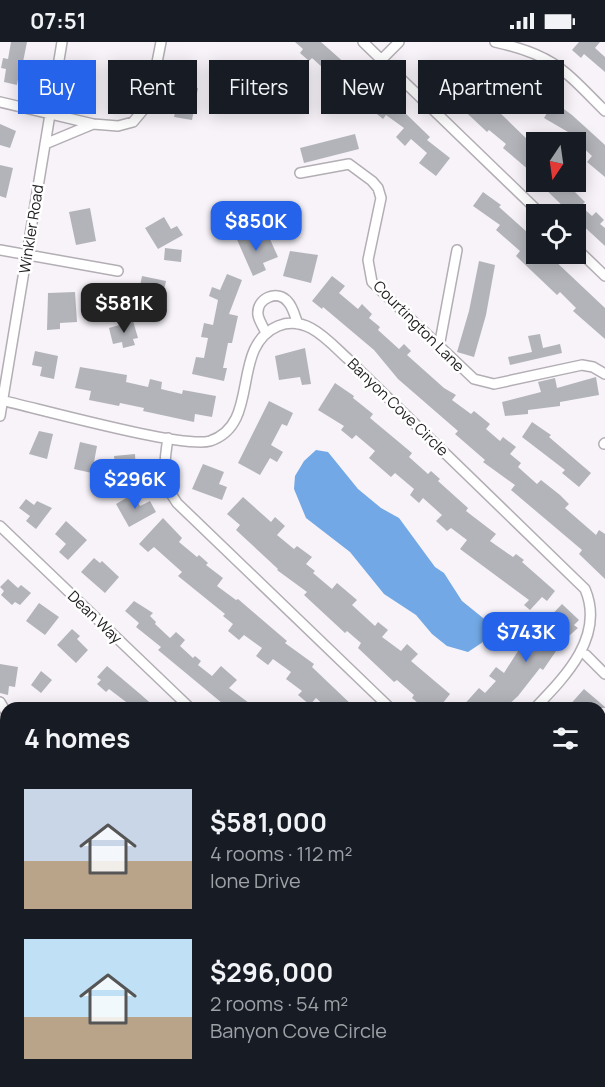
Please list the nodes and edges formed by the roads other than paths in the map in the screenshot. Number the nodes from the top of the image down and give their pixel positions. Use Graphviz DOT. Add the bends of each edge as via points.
graph roads {
  1 [pos="62,42"];
  2 [pos="161,42"];
  3 [pos="363,42"];
  4 [pos="399,42"];
  5 [pos="495,42"];
  6 [pos="59,60"];
  7 [pos="381,60"];
  8 [pos="406,84"];
  9 [pos="0,102"];
  10 [pos="18,106"];
  11 [pos="605,111"];
  12 [pos="50,114"];
  13 [pos="57,114"];
  14 [pos="93,124"];
  15 [pos="45,144"];
  16 [pos="300,173"];
  17 [pos="531,204"];
  18 [pos="0,250"];
  19 [pos="457,250"];
  20 [pos="27,255"];
  21 [pos="586,258"];
  22 [pos="118,271"];
  23 [pos="605,276"];
  24 [pos="298,324"];
  25 [pos="266,333"];
  26 [pos="439,347"];
  27 [pos="605,374"];
  28 [pos="1,400"];
  29 [pos="0,416"];
  30 [pos="168,438"];
  31 [pos="0,526"];
  32 [pos="586,655"];
  33 [pos="605,674"];
  34 [pos="184,702"];
  35 [pos="384,702"];
  36 [pos="541,702"];
  1 -- 6 [label="street, Winkler Road"];
  2 -- 14 [label="street" via="153,89 142,114 133,122 118,126"];
  3 -- 7 [label="street"];
  4 -- 7 [label="street"];
  5 -- 11 [label="street" via="553,61"];
  8 -- 17 [label="street"];
  9 -- 10 [label="street"];
  12 -- 15 [label="street, Winkler Road"];
  13 -- 14 [label="street"];
  14 -- 15 [label="street"];
  15 -- 20 [label="street, Winkler Road"];
  16 -- 26 [label="street, Courtington Lane" via="349,164 378,189 381,198 368,260 372,282"];
  18 -- 20 [label="street"];
  19 -- 26 [label="street"];
  20 -- 22 [label="street"];
  20 -- 28 [label="street, Winkler Road"];
  21 -- 23 [label="street"];
  24 -- 25 [label="street" via="282,325"];
  24 -- 25 [label="street" via="290,303 273,295 264,299 259,308"];
  24 -- 32 [label="street, Banyon Cove Circle" via="313,328 348,359 592,596 600,627"];
  25 -- 30 [label="street" via="251,355 239,410 229,429 210,441"];
  26 -- 27 [label="street, Courtington Lane" via="483,383 505,382 572,365 593,367"];
  28 -- 29 [label="street, Winkler Road"];
  28 -- 30 [label="street"];
  30 -- 35 [label="street" via="164,475 177,503"];
  31 -- 34 [label="street, Dean Way"];
  32 -- 33 [label="street"];
  32 -- 36 [label="street, Banyon Cove Circle"];
}
